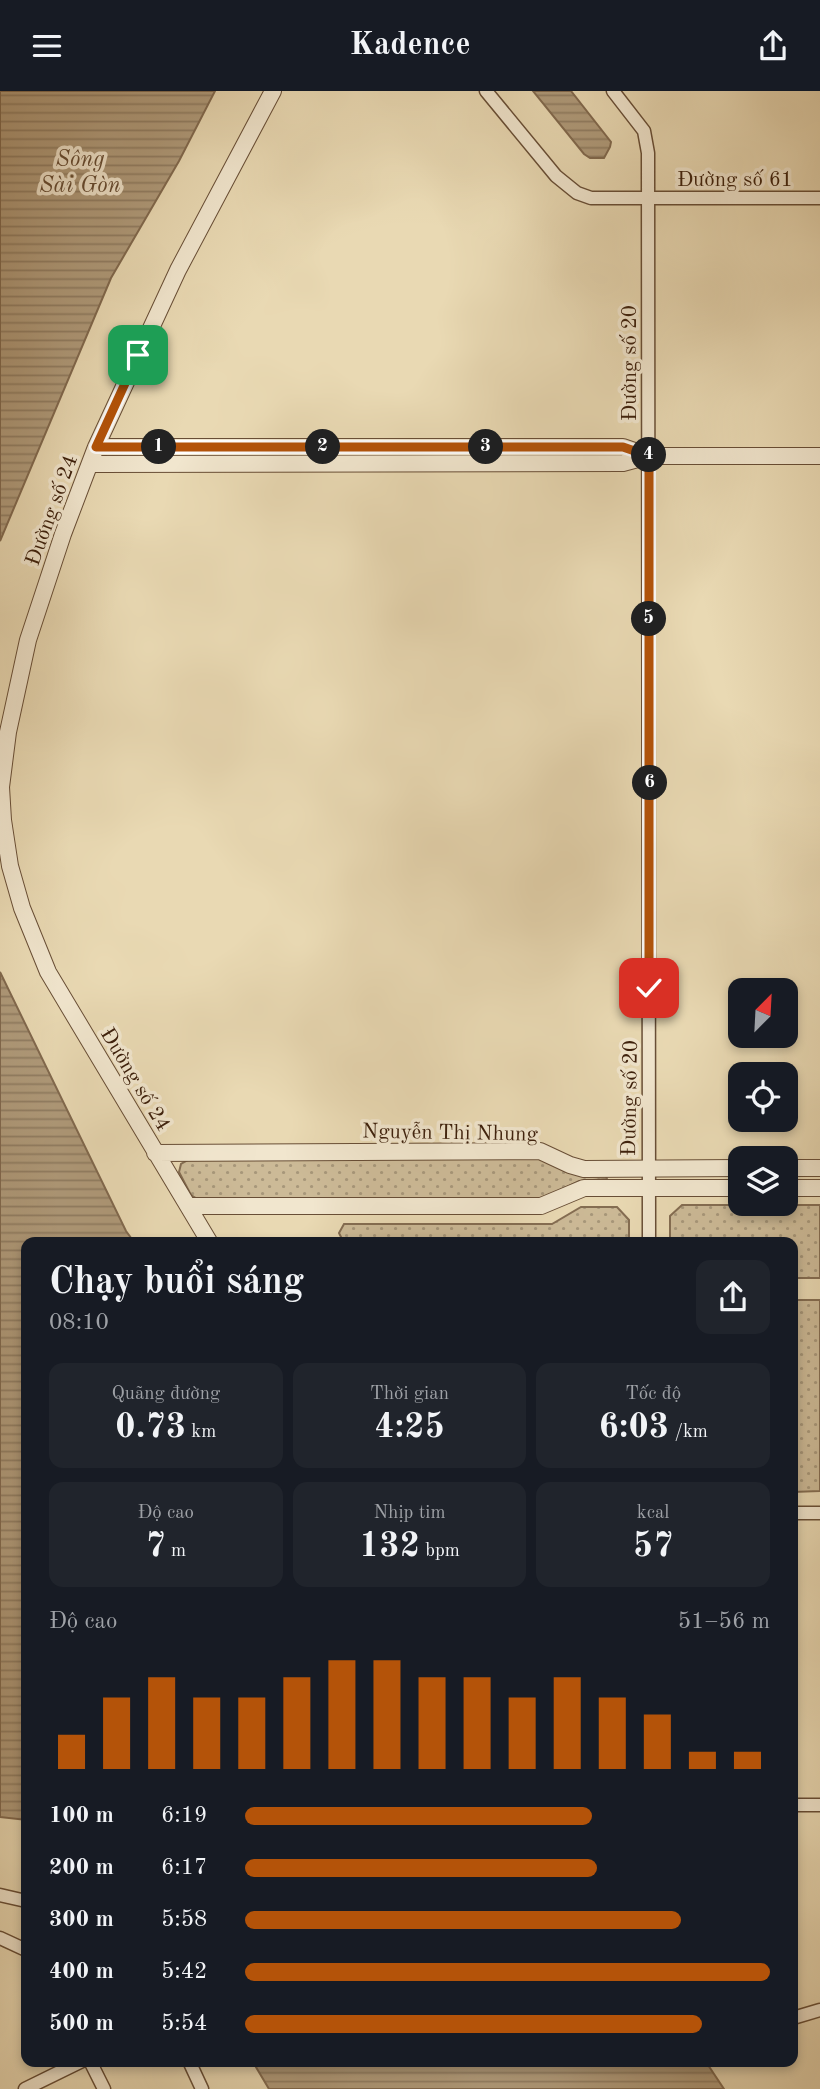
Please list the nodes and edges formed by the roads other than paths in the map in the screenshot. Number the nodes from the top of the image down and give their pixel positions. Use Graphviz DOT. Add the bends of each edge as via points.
graph roads {
  1 [pos="273,91"];
  2 [pos="486,91"];
  3 [pos="613,91"];
  4 [pos="650,198"];
  5 [pos="820,198"];
  6 [pos="96,447"];
  7 [pos="649,456"];
  8 [pos="820,456"];
  9 [pos="90,464"];
  10 [pos="155,1153"];
  11 [pos="648,1167"];
  12 [pos="728,1168"];
  13 [pos="798,1168"];
  14 [pos="820,1168"];
  15 [pos="648,1188"];
  16 [pos="728,1188"];
  17 [pos="798,1188"];
  18 [pos="820,1188"];
  19 [pos="188,1206"];
  20 [pos="206,1237"];
  21 [pos="649,1237"];
  22 [pos="798,1513"];
  23 [pos="820,1513"];
  24 [pos="798,1805"];
  25 [pos="820,1805"];
  26 [pos="0,1895"];
  27 [pos="21,1900"];
  28 [pos="0,1938"];
  29 [pos="21,1948"];
  30 [pos="820,2010"];
  31 [pos="798,2017"];
  32 [pos="70,2067"];
  33 [pos="93,2067"];
  34 [pos="192,2067"];
  35 [pos="25,2089"];
  36 [pos="104,2089"];
  37 [pos="202,2089"];
  1 -- 6 [label="street, Đường số 24" via="178,270"];
  2 -- 4 [label="street" via="566,186 591,198"];
  3 -- 4 [label="street, Đường số 20" via="648,141"];
  4 -- 5 [label="street, Đường số 61"];
  4 -- 7 [label="street, Đường số 20"];
  6 -- 7 [label="street" via="623,447"];
  6 -- 9 [label="street, Đường số 24"];
  7 -- 8 [label="street"];
  7 -- 9 [label="street" via="623,463"];
  7 -- 11 [label="street, Đường số 20"];
  9 -- 10 [label="street, Đường số 24" via="28,640 8,732 1,787 3,820 22,908 48,972"];
  10 -- 11 [label="street, Nguyễn Thị Nhung" via="540,1151 584,1169"];
  10 -- 19 [label="street, Đường số 24"];
  11 -- 12 [label="street, Nguyễn Thị Nhung"];
  11 -- 15 [label="street, Đường số 20"];
  13 -- 14 [label="street"];
  15 -- 16 [label="street"];
  15 -- 19 [label="street" via="584,1188 541,1206"];
  15 -- 21 [label="street, Đường số 20"];
  17 -- 18 [label="street"];
  19 -- 20 [label="street, Đường số 24"];
  22 -- 23 [label="street"];
  24 -- 25 [label="street"];
  26 -- 27 [label="street"];
  28 -- 29 [label="street"];
  30 -- 31 [label="street"];
  32 -- 35 [label="street"];
  33 -- 36 [label="street"];
  34 -- 37 [label="street"];
}
